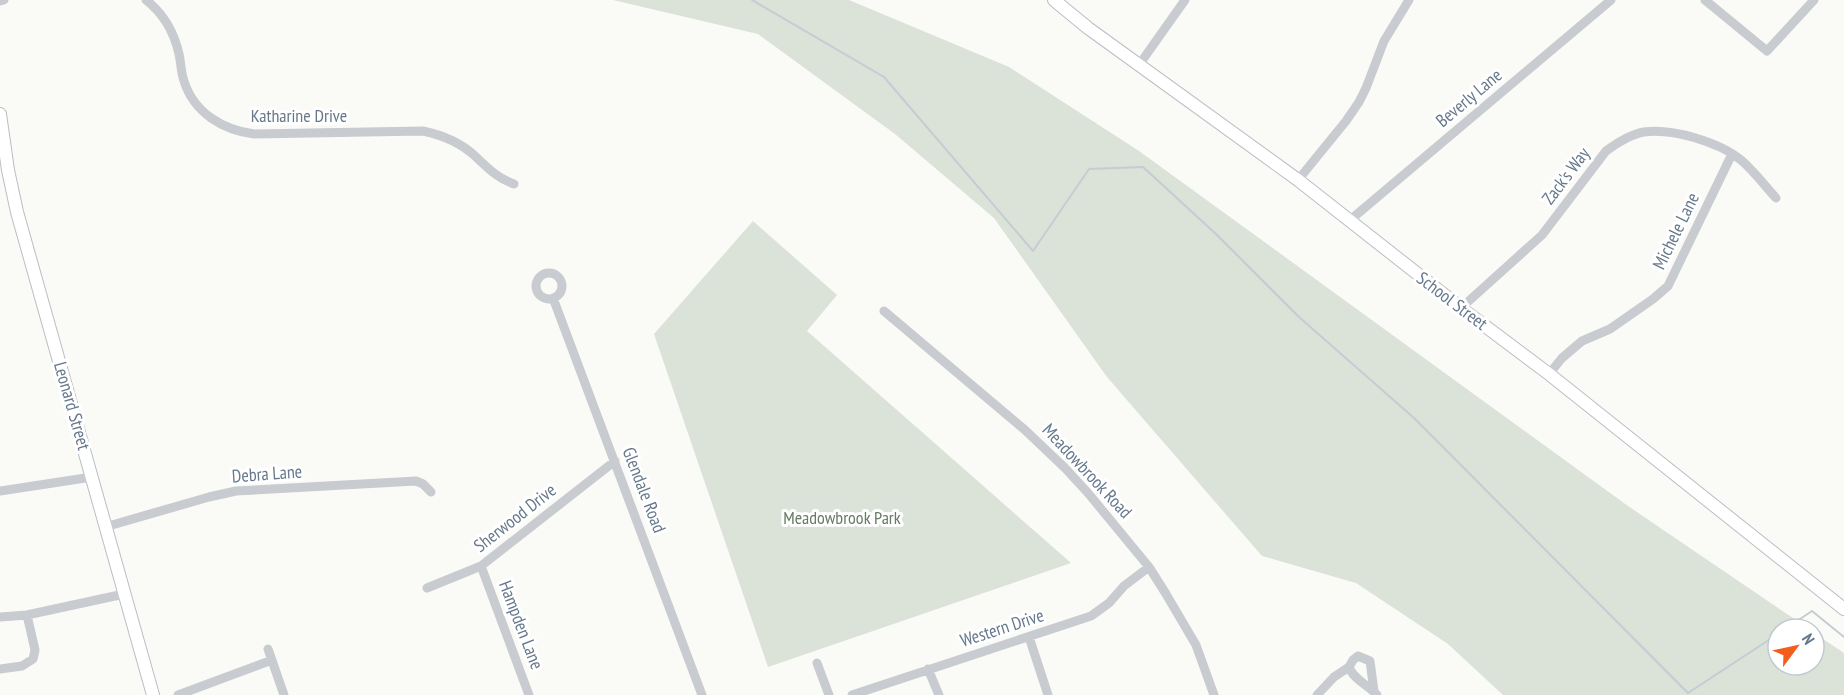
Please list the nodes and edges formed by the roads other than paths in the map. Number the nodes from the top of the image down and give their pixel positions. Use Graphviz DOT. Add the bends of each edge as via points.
graph roads {
  1 [pos="146,0"];
  2 [pos="1054,0"];
  3 [pos="1185,0"];
  4 [pos="1409,0"];
  5 [pos="1611,0"];
  6 [pos="1704,0"];
  7 [pos="1814,0"];
  8 [pos="1139,65"];
  9 [pos="0,114"];
  10 [pos="1732,154"];
  11 [pos="1298,180"];
  12 [pos="514,184"];
  13 [pos="1776,198"];
  14 [pos="1349,221"];
  15 [pos="553,298"];
  16 [pos="1461,308"];
  17 [pos="884,311"];
  18 [pos="1549,374"];
  19 [pos="615,461"];
  20 [pos="92,477"];
  21 [pos="0,491"];
  22 [pos="431,492"];
  23 [pos="105,527"];
  24 [pos="481,566"];
  25 [pos="1149,567"];
  26 [pos="427,588"];
  27 [pos="124,594"];
  28 [pos="1844,609"];
  29 [pos="27,615"];
  30 [pos="0,617"];
  31 [pos="1029,637"];
  32 [pos="268,649"];
  33 [pos="272,660"];
  34 [pos="817,663"];
  35 [pos="1349,667"];
  36 [pos="0,669"];
  37 [pos="928,669"];
  38 [pos="1375,693"];
  39 [pos="153,695"];
  40 [pos="178,695"];
  41 [pos="284,695"];
  42 [pos="529,695"];
  43 [pos="702,695"];
  44 [pos="829,695"];
  45 [pos="852,695"];
  46 [pos="939,695"];
  47 [pos="1048,695"];
  48 [pos="1214,695"];
  49 [pos="1317,695"];
  1 -- 12 [label="street, Katharine Drive" via="162,14 173,34 189,93 203,112 222,125 254,134 423,131 465,149 502,180"];
  2 -- 8 [label="street, School Street"];
  3 -- 8 [label="street"];
  4 -- 11 [label="street" via="1383,41 1359,102"];
  5 -- 14 [label="street, Beverly Lane"];
  6 -- 7 [label="street" via="1767,51"];
  8 -- 11 [label="street, School Street"];
  9 -- 20 [label="street, Leonard Street" via="17,212"];
  10 -- 13 [label="street, Zack's Way"];
  10 -- 16 [label="street, Zack's Way" via="1711,143 1667,132 1643,132 1620,141 1606,150 1542,235"];
  10 -- 18 [label="street, Michele Lane" via="1668,286 1610,329 1582,341"];
  11 -- 14 [label="street, School Street"];
  14 -- 16 [label="street, School Street"];
  15 -- 19 [label="street, Glendale Road"];
  16 -- 18 [label="street, School Street"];
  17 -- 25 [label="street, Meadowbrook Road" via="1041,444 1083,487"];
  18 -- 28 [label="street, School Street"];
  19 -- 24 [label="street, Sherwood Drive"];
  19 -- 43 [label="street, Glendale Road"];
  20 -- 21 [label="street"];
  20 -- 23 [label="street, Leonard Street"];
  22 -- 23 [label="street, Debra Lane" via="416,481 236,491"];
  23 -- 27 [label="street, Leonard Street"];
  24 -- 26 [label="street, Sherwood Drive"];
  24 -- 42 [label="street, Hampden Lane"];
  25 -- 31 [label="street, Western Drive" via="1091,616"];
  25 -- 48 [label="street, Meadowbrook Road" via="1196,645"];
  27 -- 29 [label="street"];
  27 -- 39 [label="street, Leonard Street"];
  29 -- 30 [label="street"];
  29 -- 36 [label="street" via="35,650 33,659 22,666"];
  31 -- 37 [label="street, Western Drive"];
  31 -- 47 [label="street"];
  32 -- 33 [label="street"];
  33 -- 40 [label="street"];
  33 -- 41 [label="street"];
  34 -- 44 [label="street"];
  35 -- 38 [label="street"];
  35 -- 38 [label="street" via="1358,656 1370,661"];
  35 -- 49 [label="street"];
  37 -- 45 [label="street, Western Drive"];
  37 -- 46 [label="street"];
}
